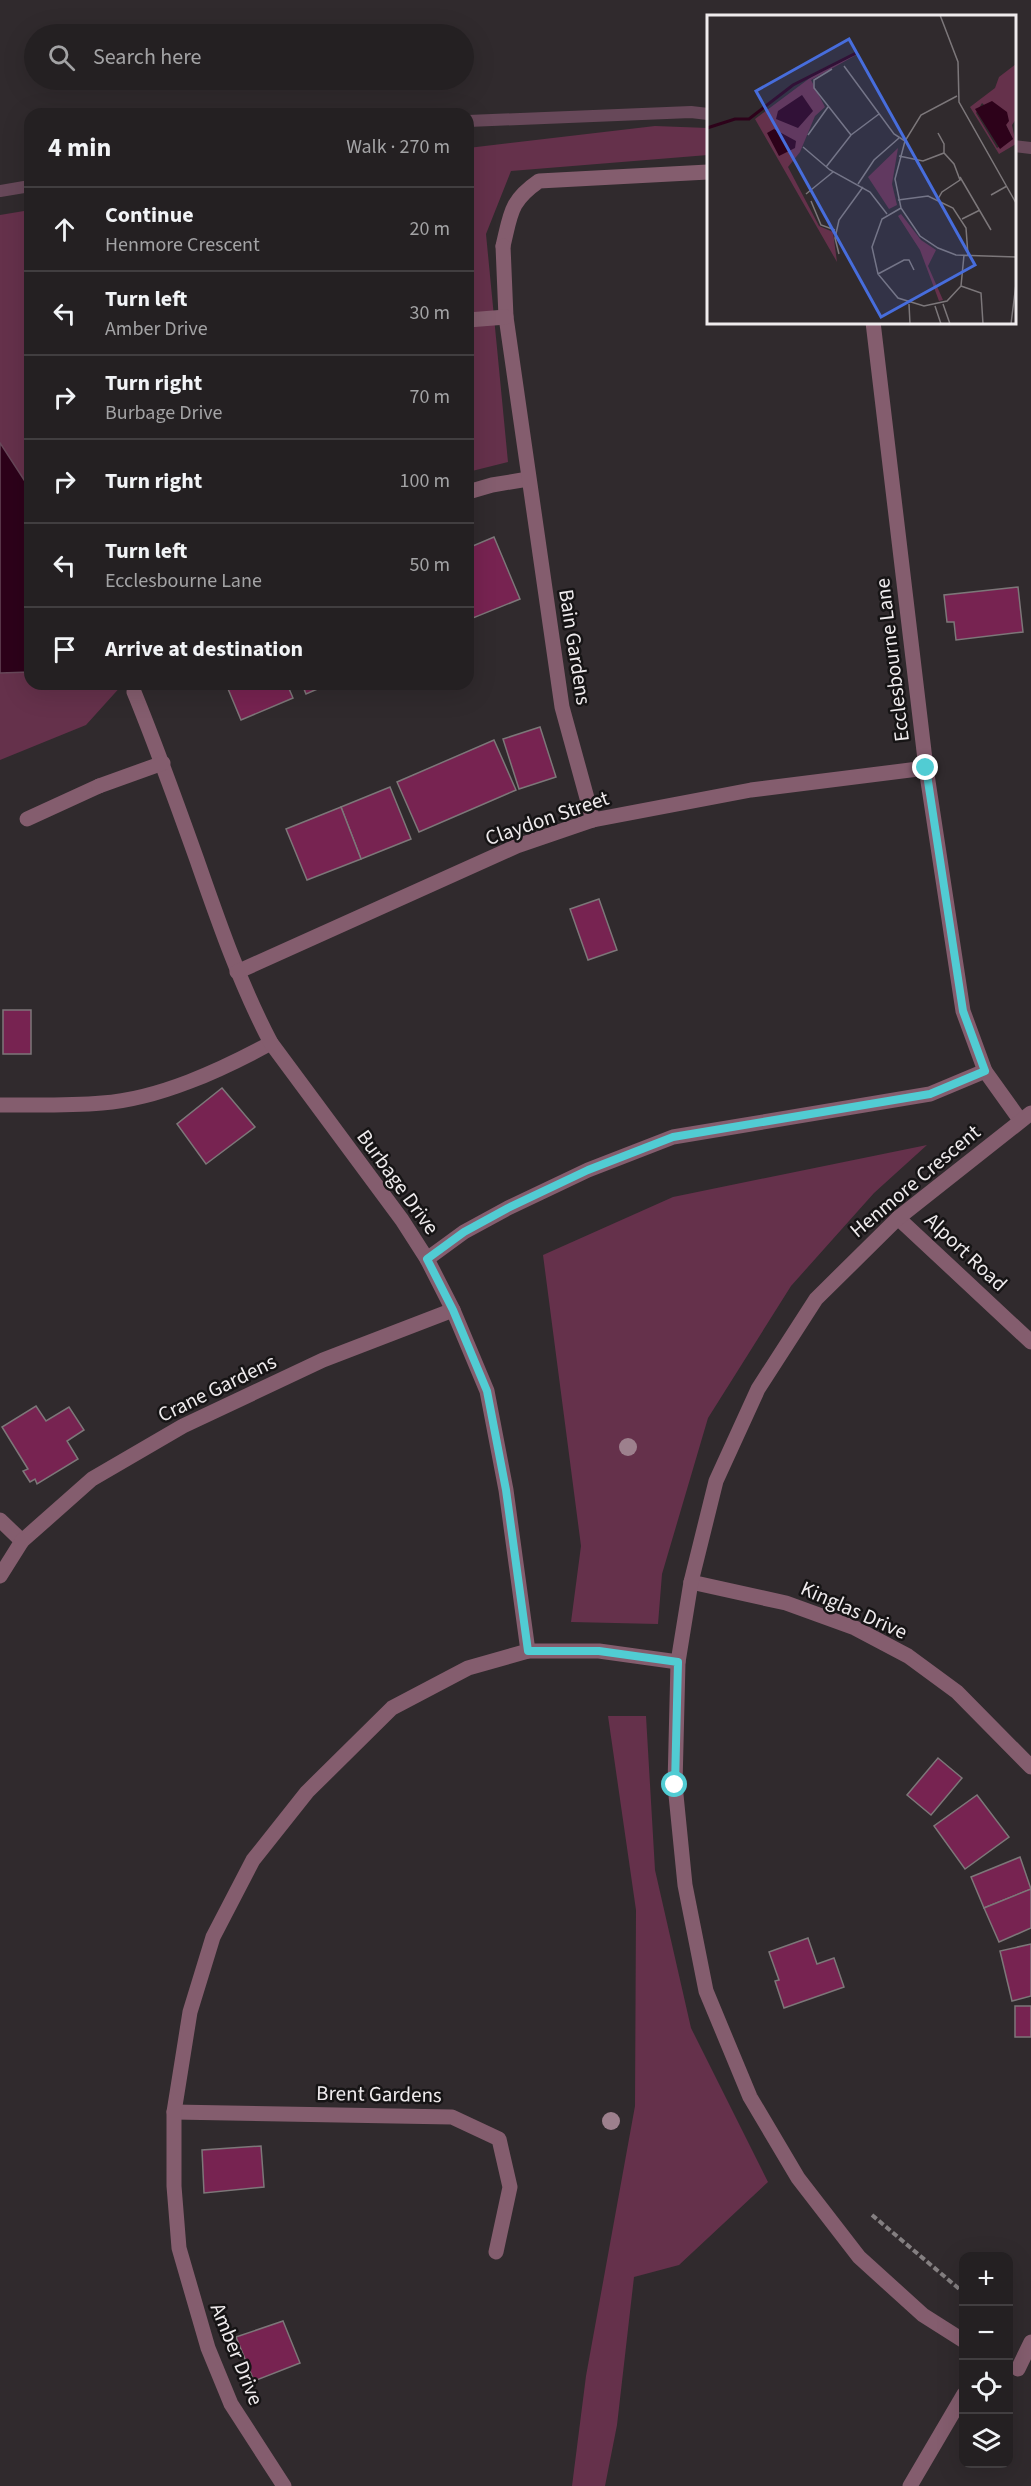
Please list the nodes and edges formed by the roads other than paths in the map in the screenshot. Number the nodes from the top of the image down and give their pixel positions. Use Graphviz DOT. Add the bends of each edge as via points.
graph roads {
  1 [pos="707,172"];
  2 [pos="506,317"];
  3 [pos="474,320"];
  4 [pos="873,324"];
  5 [pos="528,479"];
  6 [pos="474,490"];
  7 [pos="134,692"];
  8 [pos="163,764"];
  9 [pos="926,768"];
  10 [pos="27,819"];
  11 [pos="593,820"];
  12 [pos="237,972"];
  13 [pos="271,1043"];
  14 [pos="985,1071"];
  15 [pos="0,1105"];
  16 [pos="1025,1117"];
  17 [pos="898,1218"];
  18 [pos="427,1259"];
  19 [pos="453,1310"];
  20 [pos="1031,1342"];
  21 [pos="0,1520"];
  22 [pos="22,1541"];
  23 [pos="0,1576"];
  24 [pos="691,1581"];
  25 [pos="528,1651"];
  26 [pos="678,1662"];
  27 [pos="1030,1765"];
  28 [pos="174,2112"];
  29 [pos="496,2252"];
  30 [pos="959,2338"];
  31 [pos="1031,2342"];
  32 [pos="1019,2370"];
  33 [pos="959,2401"];
  34 [pos="284,2486"];
  35 [pos="910,2486"];
  1 -- 2 [label="street, Bain Gardens" via="539,181 522,193 512,208 502,246"];
  2 -- 3 [label="street"];
  2 -- 5 [label="street, Bain Gardens"];
  4 -- 9 [label="street, Ecclesbourne Lane"];
  5 -- 6 [label="street"];
  5 -- 11 [label="street, Bain Gardens" via="562,707"];
  7 -- 8 [label="street, Burbage Drive"];
  8 -- 10 [label="street" via="99,786"];
  8 -- 12 [label="street, Burbage Drive"];
  9 -- 11 [label="street, Claydon Street" via="751,790"];
  9 -- 14 [label="street, Ecclesbourne Lane" via="963,1011"];
  11 -- 12 [label="street, Claydon Street" via="517,846"];
  12 -- 13 [label="street, Burbage Drive"];
  13 -- 15 [label="street" via="167,1090 104,1103"];
  13 -- 18 [label="street, Burbage Drive"];
  14 -- 16 [label="street, Ecclesbourne Lane"];
  14 -- 18 [label="street" via="930,1094 673,1137 588,1170 508,1208 464,1232"];
  16 -- 17 [label="street, Henmore Crescent"];
  17 -- 20 [label="street, Alport Road"];
  17 -- 24 [label="street, Henmore Crescent" via="816,1299 758,1389 716,1481"];
  18 -- 19 [label="street, Burbage Drive"];
  19 -- 22 [label="street, Crane Gardens" via="323,1360 183,1426 92,1479"];
  19 -- 25 [label="street, Burbage Drive" via="487,1391 506,1490"];
  21 -- 22 [label="street"];
  22 -- 23 [label="street, Crane Gardens"];
  24 -- 26 [label="street, Henmore Crescent"];
  24 -- 27 [label="street, Kinglas Drive" via="786,1603 855,1628 908,1656 957,1692"];
  25 -- 26 [label="street" via="599,1651"];
  25 -- 28 [label="street, Amber Drive" via="468,1668 392,1708 308,1792 252,1860 213,1938 190,2012"];
  26 -- 30 [label="street, Henmore Crescent" via="675,1785 685,1885 706,1990 750,2097 798,2178 859,2257 922,2315"];
  28 -- 29 [label="street, Brent Gardens" via="452,2117 499,2139 510,2187"];
  28 -- 34 [label="street, Amber Drive" via="179,2248 192,2299 231,2404"];
  31 -- 32 [label="street"];
  33 -- 35 [label="street"];
}
